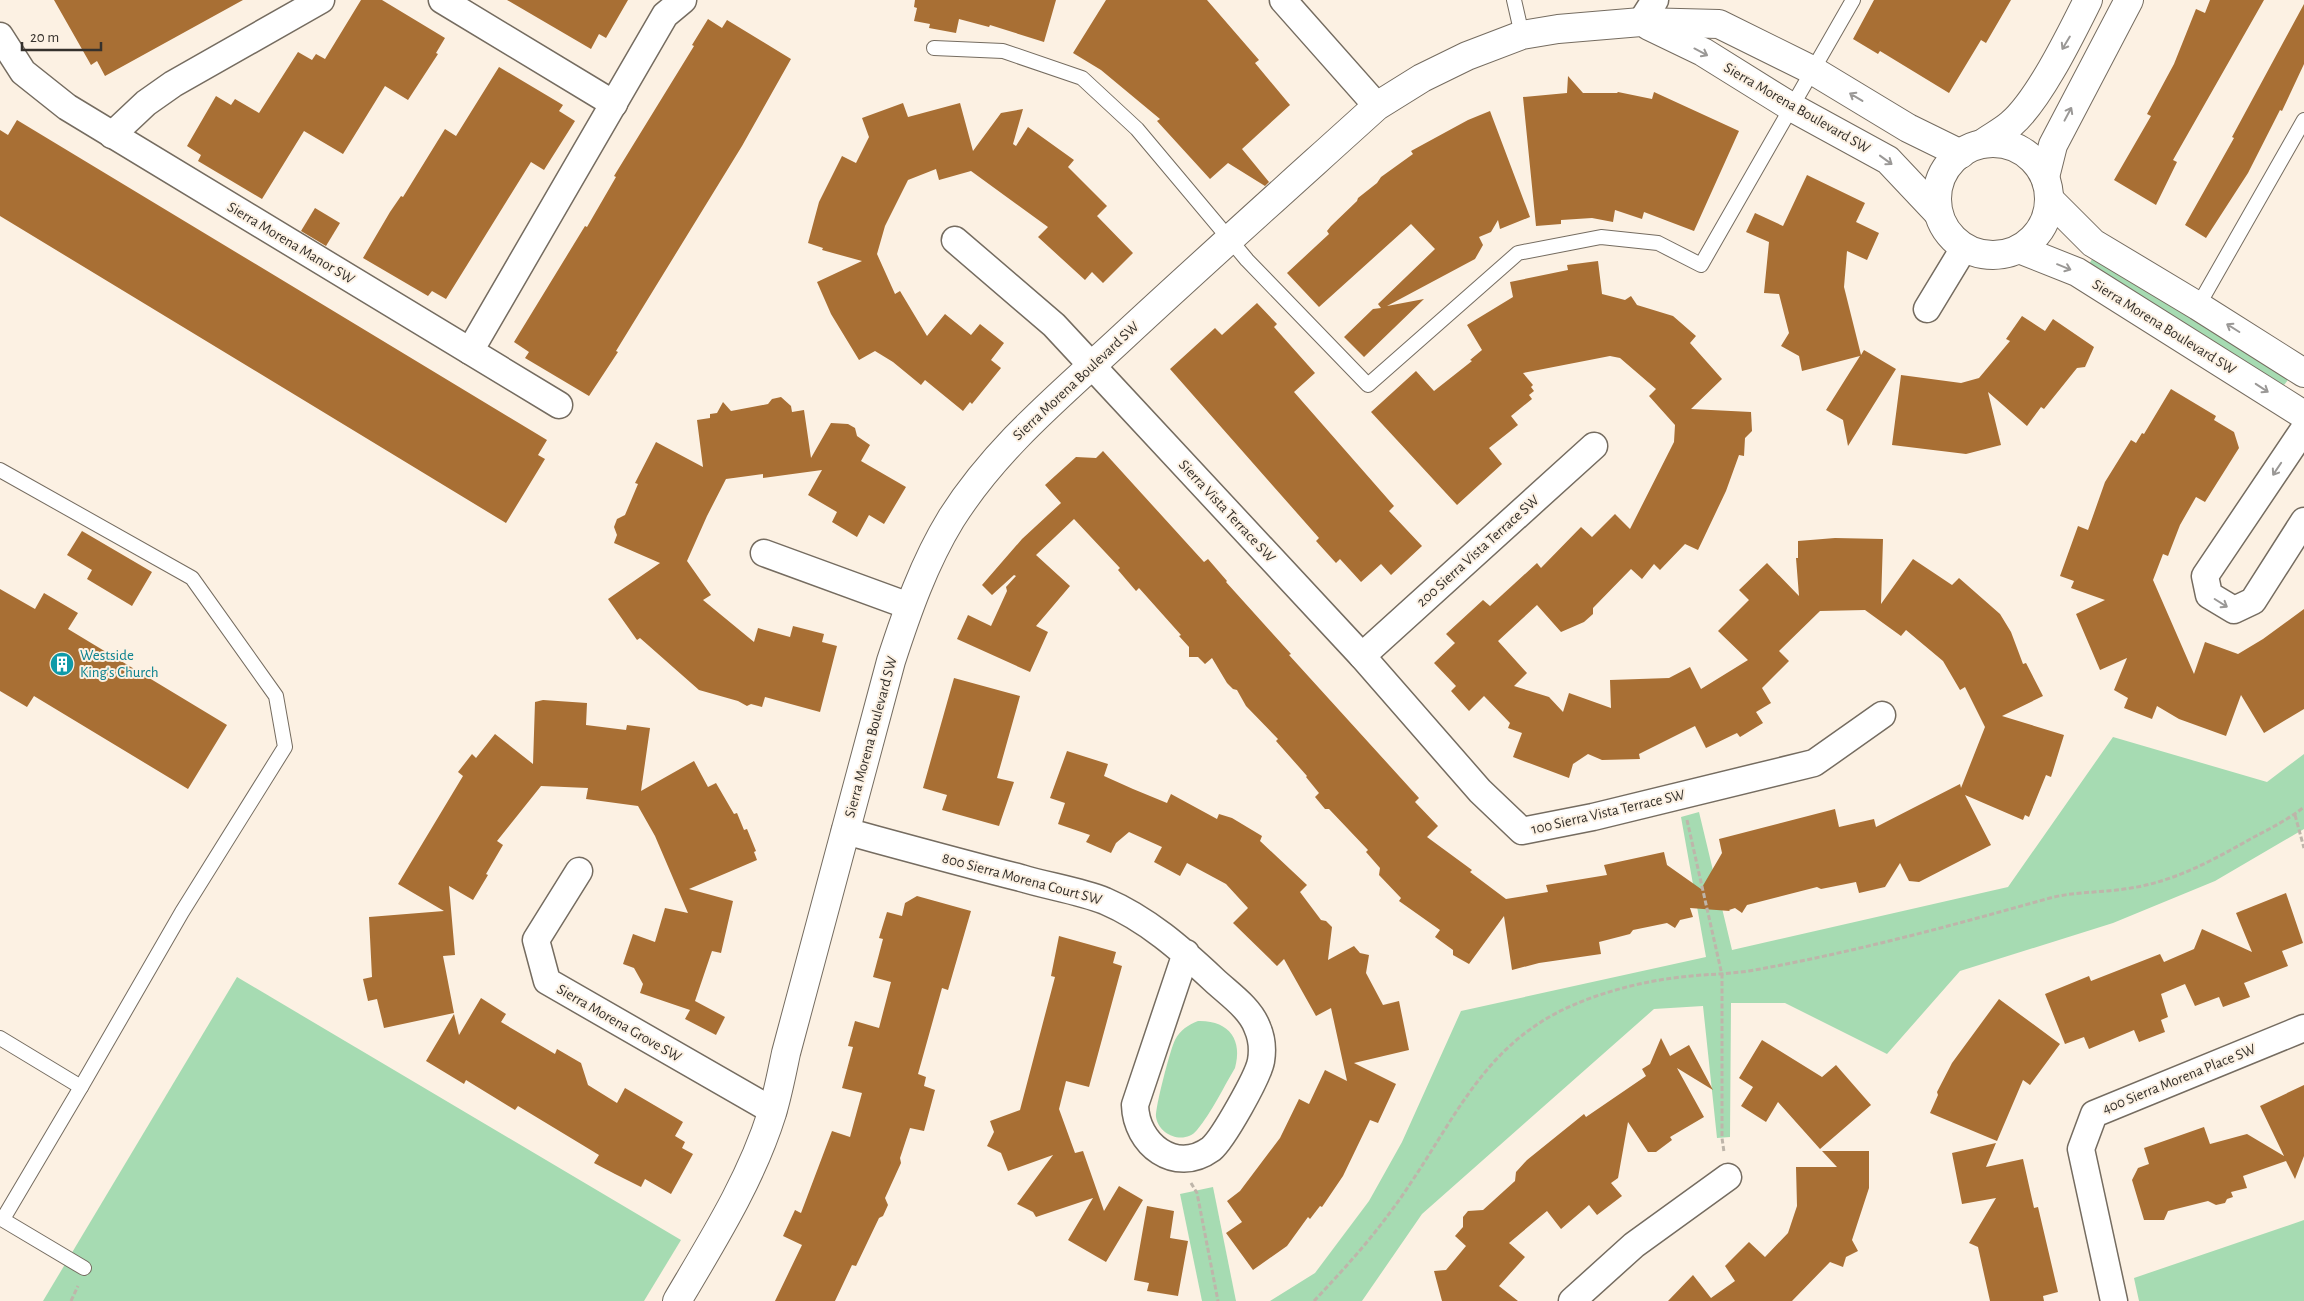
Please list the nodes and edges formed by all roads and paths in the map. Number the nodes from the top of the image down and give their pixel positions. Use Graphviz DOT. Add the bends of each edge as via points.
graph roads {
  1 [pos="321,0"];
  2 [pos="442,0"];
  3 [pos="683,0"];
  4 [pos="1284,0"];
  5 [pos="1514,0"];
  6 [pos="1854,0"];
  7 [pos="2088,0"];
  8 [pos="2129,0"];
  9 [pos="1643,7"];
  10 [pos="1522,35"];
  11 [pos="0,36"];
  12 [pos="934,48"];
  13 [pos="1812,70"];
  14 [pos="614,104"];
  15 [pos="1377,106"];
  16 [pos="1793,108"];
  17 [pos="2304,120"];
  18 [pos="112,135"];
  19 [pos="1971,149"];
  20 [pos="2048,188"];
  21 [pos="1938,213"];
  22 [pos="955,240"];
  23 [pos="1229,240"];
  24 [pos="1964,248"];
  25 [pos="2019,249"];
  26 [pos="2198,306"];
  27 [pos="1927,309"];
  28 [pos="470,351"];
  29 [pos="1092,365"];
  30 [pos="2304,373"];
  31 [pos="559,405"];
  32 [pos="2304,415"];
  33 [pos="2304,429"];
  34 [pos="1594,446"];
  35 [pos="0,470"];
  36 [pos="2304,521"];
  37 [pos="764,553"];
  38 [pos="909,606"];
  39 [pos="1362,656"];
  40 [pos="1882,715"];
  41 [pos="1682,795"];
  42 [pos="2304,806"];
  43 [pos="2295,814"];
  44 [pos="845,831"];
  45 [pos="2304,848"];
  46 [pos="579,871"];
  47 [pos="1186,954"];
  48 [pos="1722,976"];
  49 [pos="2304,1028"];
  50 [pos="0,1038"];
  51 [pos="80,1087"];
  52 [pos="773,1111"];
  53 [pos="1179,1158"];
  54 [pos="1728,1177"];
  55 [pos="2,1219"];
  56 [pos="84,1268"];
  57 [pos="74,1296"];
  58 [pos="71,1301"];
  59 [pos="677,1301"];
  60 [pos="1218,1301"];
  61 [pos="1314,1301"];
  62 [pos="1572,1301"];
  63 [pos="2114,1301"];
  1 -- 18 [label="street" via="173,84 146,103"];
  2 -- 14 [label="street"];
  3 -- 14 [label="street" via="665,15"];
  4 -- 15 [label="street"];
  5 -- 10 [label="lane"];
  6 -- 13 [label="lane"];
  7 -- 19 [label="street, one-way" via="2034,96 2011,124"];
  20 -- 8 [label="street, one-way" via="2053,145"];
  9 -- 10 [label="street, Sierra Morena Boulevard SW"];
  9 -- 13 [label="street, Sierra Morena Boulevard SW" via="1719,24"];
  9 -- 16 [label="street, Sierra Morena Boulevard SW, one-way" via="1703,52"];
  10 -- 15 [label="street, Sierra Morena Boulevard SW" via="1444,67"];
  11 -- 18 [label="street, Sierra Morena Manor SW" via="23,72 68,107"];
  12 -- 23 [label="lane" via="1003,52 1082,78 1137,129"];
  13 -- 16 [label="lane"];
  19 -- 13 [label="street, Sierra Morena Boulevard SW, one-way" via="1908,128"];
  14 -- 28 [label="street"];
  15 -- 23 [label="street, Sierra Morena Boulevard SW"];
  16 -- 21 [label="street, Sierra Morena Boulevard SW, one-way" via="1888,160"];
  16 -- 23 [label="lane" via="1701,265 1658,243 1601,237 1518,253 1368,385"];
  17 -- 26 [label="lane"];
  18 -- 28 [label="street, Sierra Morena Manor SW"];
  19 -- 20 [label="street" via="2001,143 2019,149 2034,161"];
  19 -- 21 [label="street" via="1946,168 1941,177 1936,201"];
  20 -- 25 [label="street" via="2044,223 2038,234"];
  20 -- 26 [label="street" via="2093,243"];
  21 -- 24 [label="street" via="1949,235"];
  22 -- 29 [label="street, Sierra Vista Terrace SW" via="1054,325"];
  23 -- 29 [label="street, Sierra Morena Boulevard SW"];
  24 -- 25 [label="street" via="1994,256"];
  24 -- 27 [label="street"];
  25 -- 32 [label="street, Sierra Morena Boulevard SW, one-way" via="2077,272"];
  30 -- 26 [label="street, one-way"];
  28 -- 31 [label="street, Sierra Morena Manor SW"];
  29 -- 38 [label="street, Sierra Morena Boulevard SW" via="1056,396 990,466 951,519 928,560"];
  29 -- 39 [label="street, Sierra Vista Terrace SW"];
  33 -- 36 [label="street, one-way" via="2205,576 2209,595 2234,610 2252,601"];
  34 -- 39 [label="street, 200 Sierra Vista Terrace SW"];
  35 -- 51 [label="lane" via="192,578 276,696 285,747 182,912"];
  37 -- 38 [label="street"];
  38 -- 44 [label="street, Sierra Morena Boulevard SW" via="873,722"];
  39 -- 41 [label="street, 100 Sierra Vista Terrace SW" via="1480,791 1522,831"];
  40 -- 41 [label="street, 100 Sierra Vista Terrace SW" via="1814,763"];
  41 -- 48 [label="path"];
  42 -- 43 [label="path"];
  43 -- 45 [label="path"];
  43 -- 48 [label="path" via="2199,867 2164,880 2130,888 2066,894 1870,947"];
  44 -- 47 [label="street, 800 Sierra Morena Court SW" via="1104,901 1158,930"];
  44 -- 52 [label="street, Sierra Morena Boulevard SW"];
  46 -- 52 [label="street, Sierra Morena Grove SW" via="536,940 547,980"];
  47 -- 53 [label="street" via="1135,1104 1136,1117 1146,1141 1167,1155"];
  47 -- 53 [label="street, 800 Sierra Morena Court SW" via="1249,1013 1257,1026 1262,1052 1258,1072 1218,1142 1201,1154"];
  48 -- 54 [label="path" via="1722,1138"];
  48 -- 61 [label="path" via="1646,982 1564,1009 1523,1034 1462,1101 1381,1225"];
  49 -- 63 [label="street, 400 Sierra Morena Place SW" via="2094,1114 2081,1149"];
  50 -- 51 [label="lane"];
  51 -- 55 [label="lane"];
  52 -- 59 [label="street, Sierra Morena Boulevard SW" via="729,1214"];
  53 -- 60 [label="path" via="1197,1194"];
  54 -- 62 [label="street" via="1634,1245"];
  55 -- 56 [label="lane"];
  57 -- 58 [label="path"];
}
